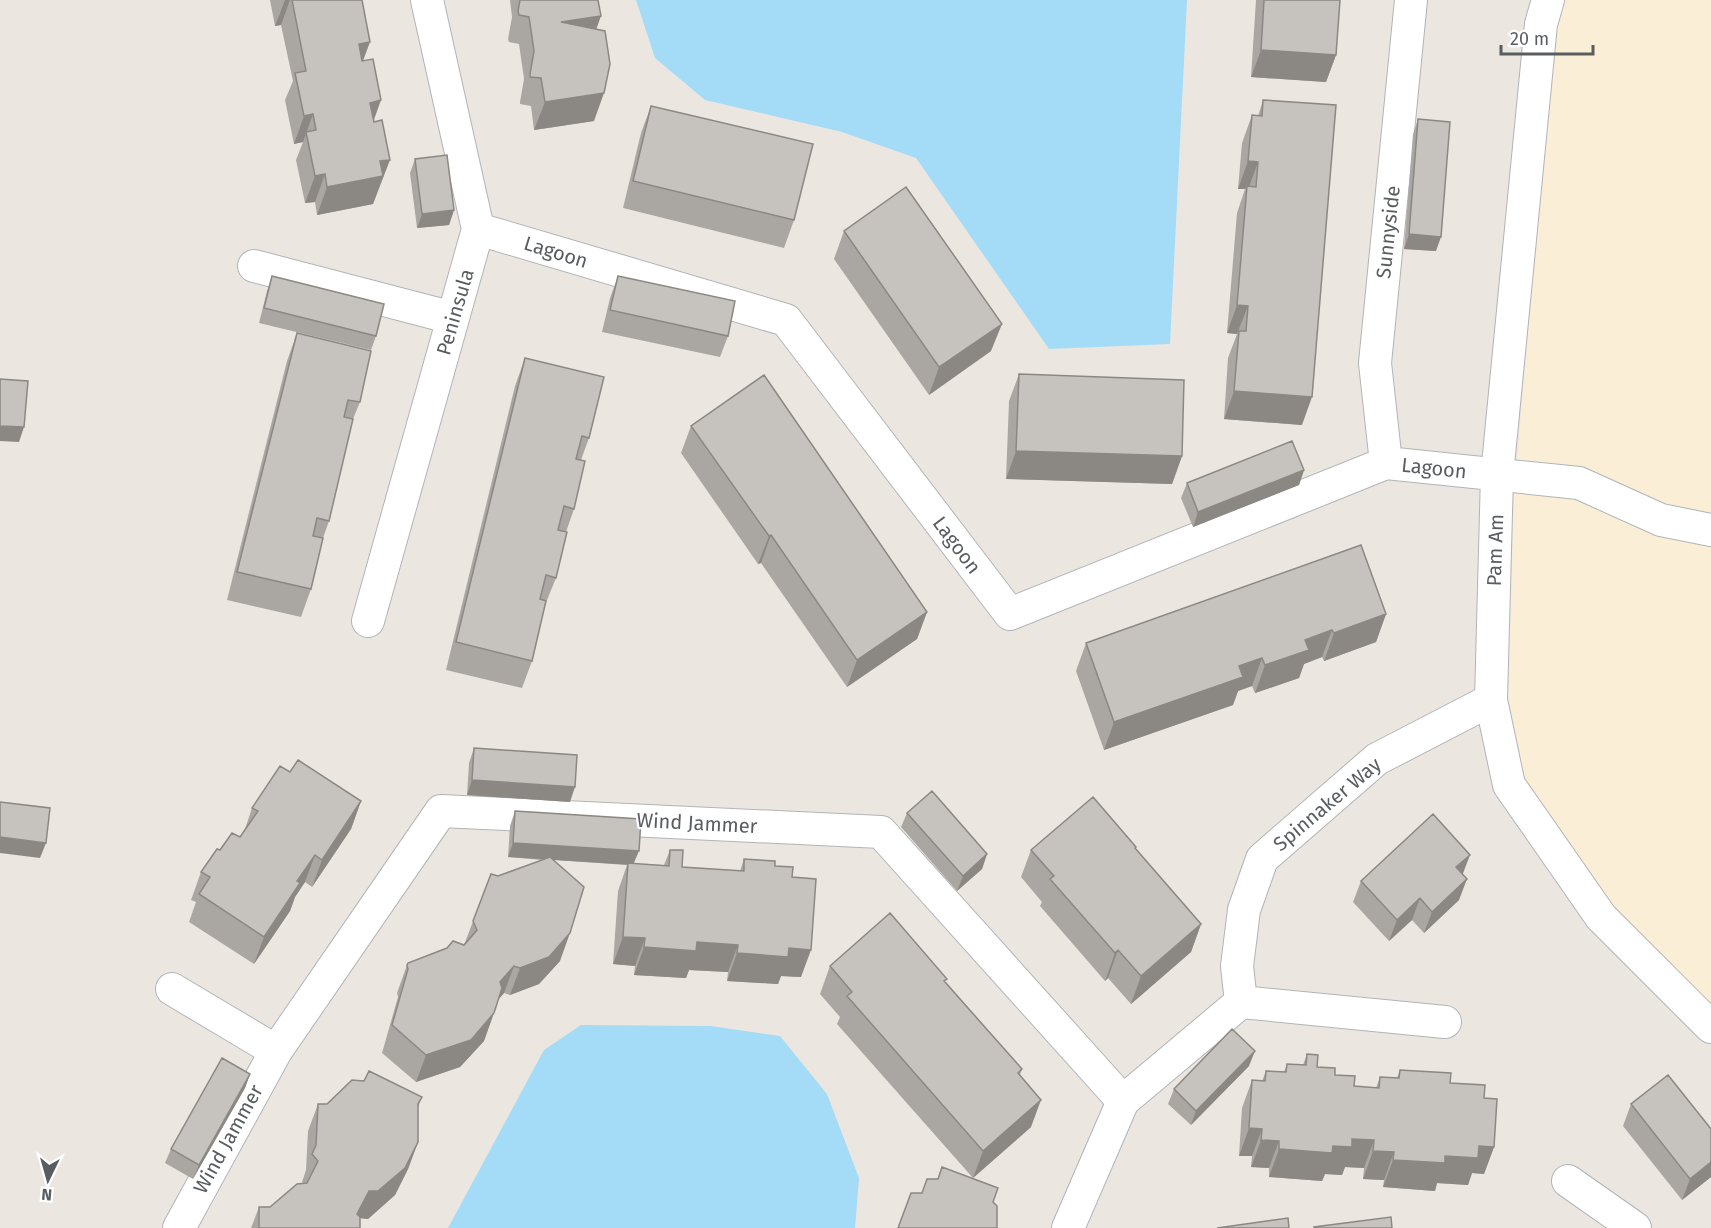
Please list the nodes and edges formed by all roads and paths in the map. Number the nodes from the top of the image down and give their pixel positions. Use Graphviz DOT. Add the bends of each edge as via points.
graph roads {
  1 [pos="427,0"];
  2 [pos="1411,0"];
  3 [pos="1548,0"];
  4 [pos="478,229"];
  5 [pos="254,266"];
  6 [pos="453,318"];
  7 [pos="1386,463"];
  8 [pos="1497,474"];
  9 [pos="1711,530"];
  10 [pos="368,621"];
  11 [pos="1491,700"];
  12 [pos="172,989"];
  13 [pos="1241,1002"];
  14 [pos="1445,1022"];
  15 [pos="1711,1027"];
  16 [pos="276,1051"];
  17 [pos="1123,1101"];
  18 [pos="1568,1181"];
  19 [pos="180,1228"];
  20 [pos="1068,1228"];
  21 [pos="1635,1228"];
  1 -- 4 [label="street, Peninsula"];
  2 -- 7 [label="street, Sunnyside" via="1375,363"];
  3 -- 8 [label="street, Pam Am" via="1541,24"];
  4 -- 6 [label="street, Peninsula"];
  4 -- 7 [label="street, Lagoon" via="786,320 1010,614"];
  5 -- 6 [label="street"];
  6 -- 10 [label="street, Peninsula"];
  7 -- 8 [label="street, Lagoon"];
  8 -- 9 [label="street, Lagoon" via="1579,483 1661,520"];
  8 -- 11 [label="street, Pam Am"];
  11 -- 13 [label="street, Spinnaker Way" via="1377,759 1262,859 1244,910 1237,966"];
  11 -- 15 [label="street, Pam Am" via="1509,785 1601,916"];
  12 -- 16 [label="street"];
  13 -- 14 [label="street"];
  13 -- 17 [label="street"];
  16 -- 17 [label="street, Wind Jammer" via="441,812 881,832"];
  16 -- 19 [label="street, Wind Jammer"];
  17 -- 20 [label="street"];
  18 -- 21 [label="street"];
}
